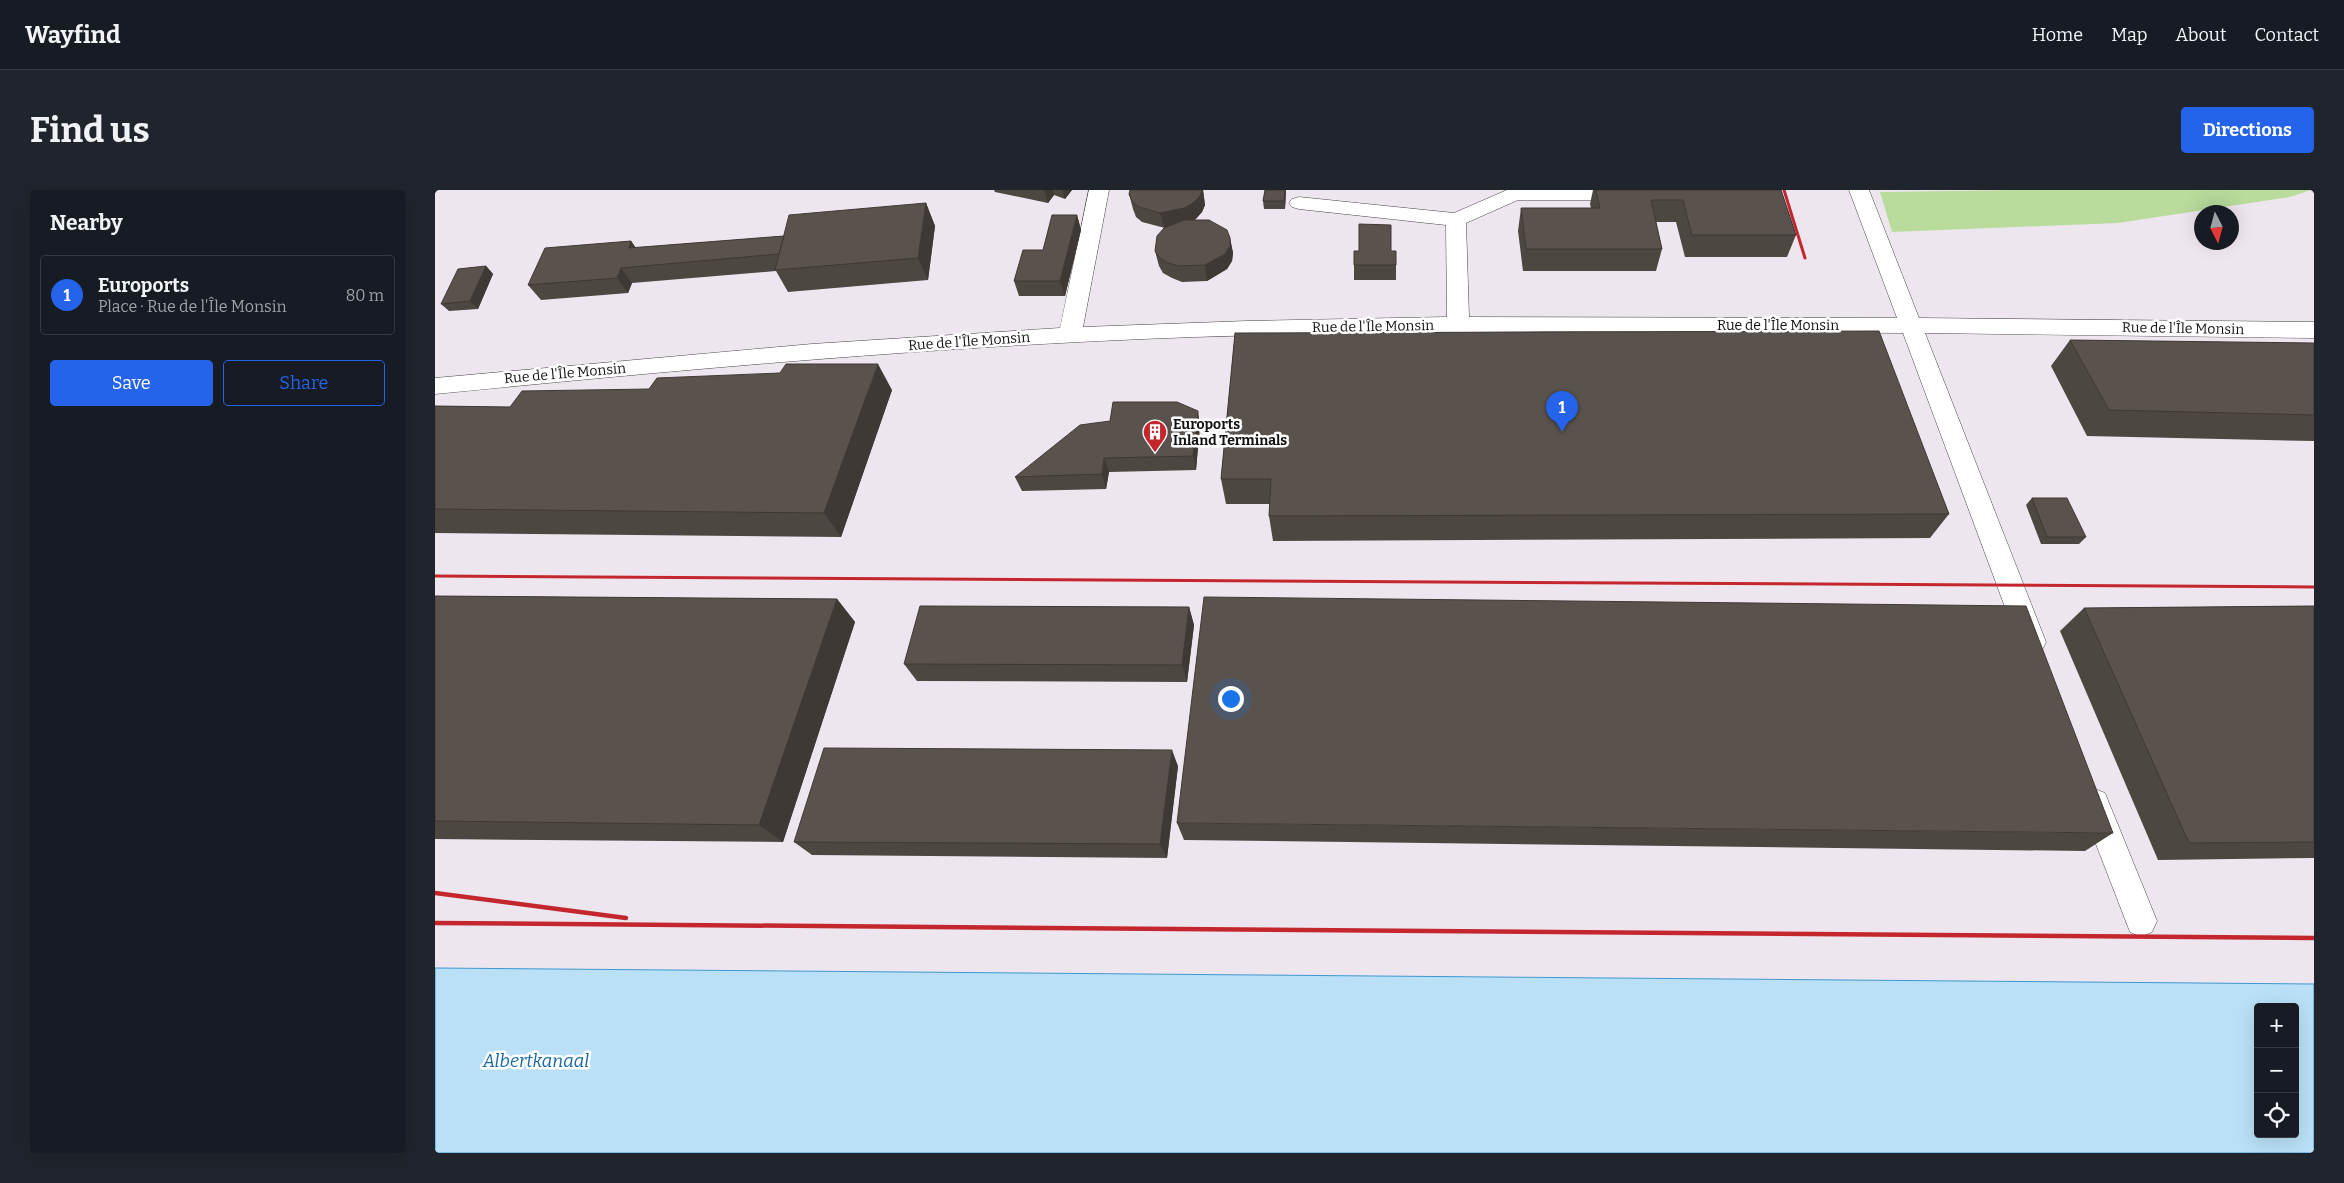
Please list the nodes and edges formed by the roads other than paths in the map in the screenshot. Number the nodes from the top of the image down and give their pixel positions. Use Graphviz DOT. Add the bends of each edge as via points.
graph roads {
  1 [pos="1099,190"];
  2 [pos="1662,190"];
  3 [pos="1859,190"];
  4 [pos="1299,204"];
  5 [pos="1456,220"];
  6 [pos="1458,325"];
  7 [pos="1909,325"];
  8 [pos="2314,330"];
  9 [pos="1070,335"];
  10 [pos="435,386"];
  11 [pos="2042,667"];
  12 [pos="2088,785"];
  13 [pos="2141,921"];
  1 -- 9 [label="street"];
  2 -- 5 [label="street" via="1663,194 1515,194"];
  3 -- 7 [label="street"];
  4 -- 5 [label="street"];
  5 -- 6 [label="street"];
  6 -- 7 [label="street, Rue de l'Île Monsin"];
  6 -- 9 [label="street, Rue de l'Île Monsin"];
  7 -- 8 [label="street, Rue de l'Île Monsin"];
  7 -- 11 [label="street"];
  9 -- 10 [label="street, Rue de l'Île Monsin" via="819,351"];
  12 -- 13 [label="street"];
}
